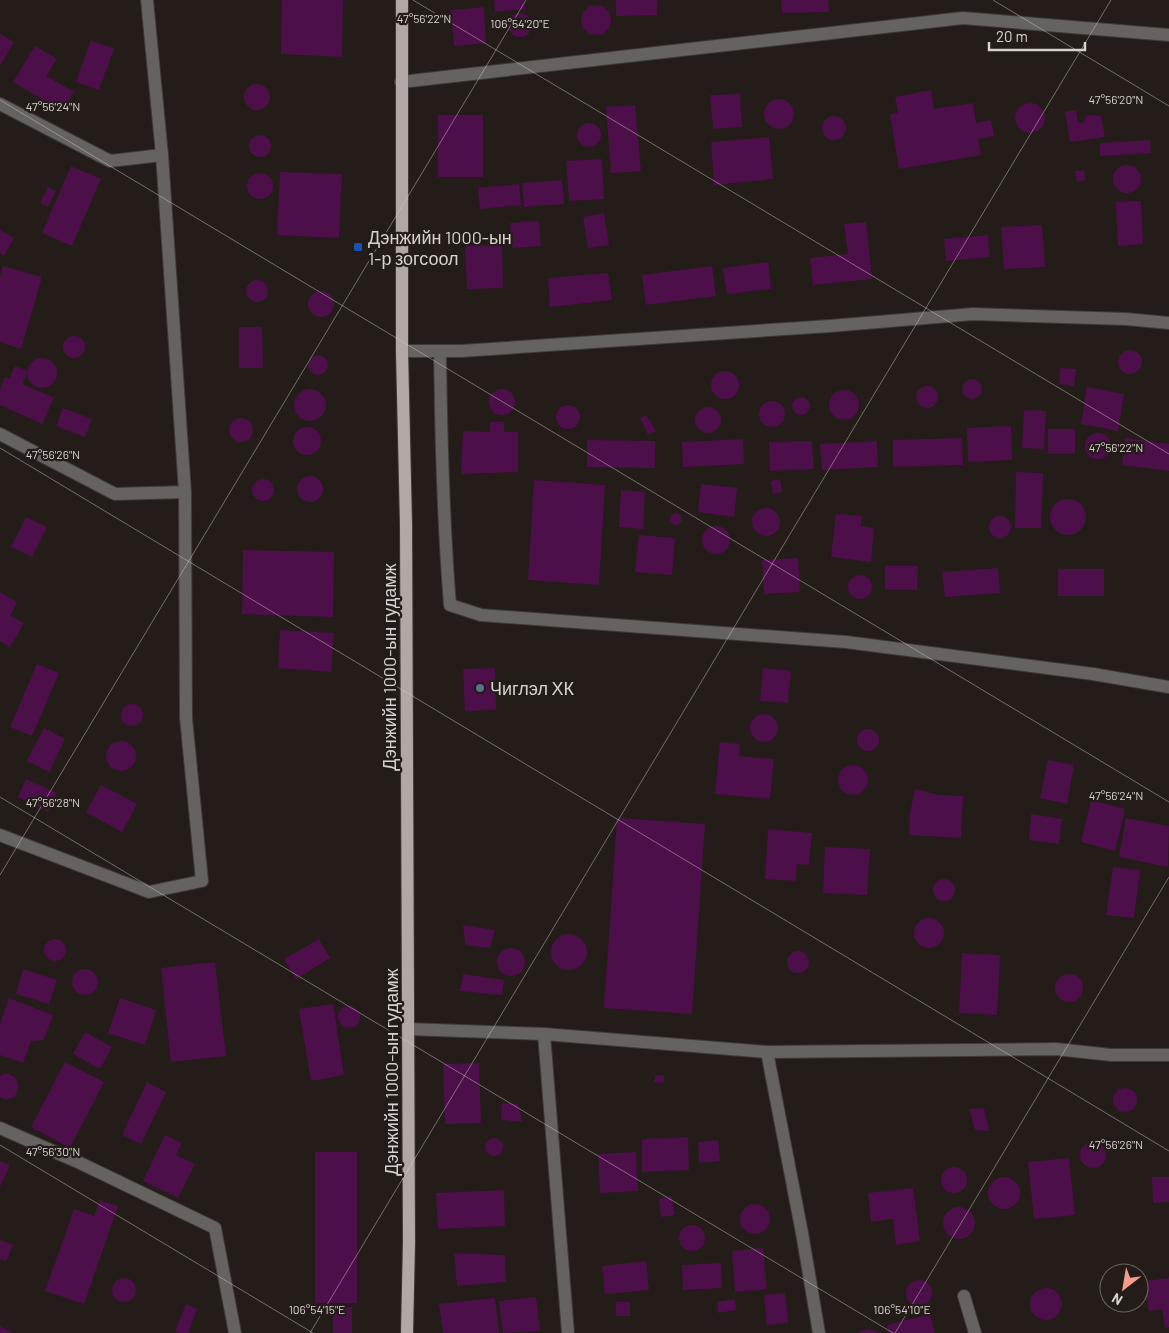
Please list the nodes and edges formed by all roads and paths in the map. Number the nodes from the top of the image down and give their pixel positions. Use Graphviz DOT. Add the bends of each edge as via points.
graph roads {
  1 [pos="147,0"];
  2 [pos="402,0"];
  3 [pos="1169,35"];
  4 [pos="401,82"];
  5 [pos="0,104"];
  6 [pos="162,155"];
  7 [pos="1169,323"];
  8 [pos="440,350"];
  9 [pos="402,351"];
  10 [pos="0,434"];
  11 [pos="185,492"];
  12 [pos="1169,687"];
  13 [pos="0,834"];
  14 [pos="408,1029"];
  15 [pos="544,1034"];
  16 [pos="767,1052"];
  17 [pos="1169,1054"];
  18 [pos="0,1128"];
  19 [pos="964,1296"];
  20 [pos="235,1333"];
  21 [pos="407,1333"];
  22 [pos="568,1333"];
  23 [pos="818,1333"];
  24 [pos="975,1333"];
  1 -- 6 [label="street"];
  2 -- 4 [label="main road, Дэнжийн 1000-ын гудамж"];
  3 -- 4 [label="street" via="963,18"];
  4 -- 9 [label="main road, Дэнжийн 1000-ын гудамж"];
  5 -- 6 [label="street" via="110,161"];
  6 -- 11 [label="street"];
  7 -- 8 [label="street" via="973,314 597,342"];
  8 -- 9 [label="street"];
  8 -- 12 [label="street" via="444,524 450,605 481,616 846,642"];
  9 -- 14 [label="main road, Дэнжийн 1000-ын гудамж"];
  10 -- 11 [label="street" via="115,494"];
  11 -- 13 [label="street" via="186,718 202,881 149,892"];
  14 -- 15 [label="street"];
  14 -- 21 [label="main road, Дэнжийн 1000-ын гудамж"];
  15 -- 16 [label="street"];
  15 -- 22 [label="street"];
  16 -- 17 [label="street" via="1056,1049 1111,1055"];
  16 -- 23 [label="street"];
  18 -- 20 [label="street" via="215,1228"];
  19 -- 24 [label="street"];
}
